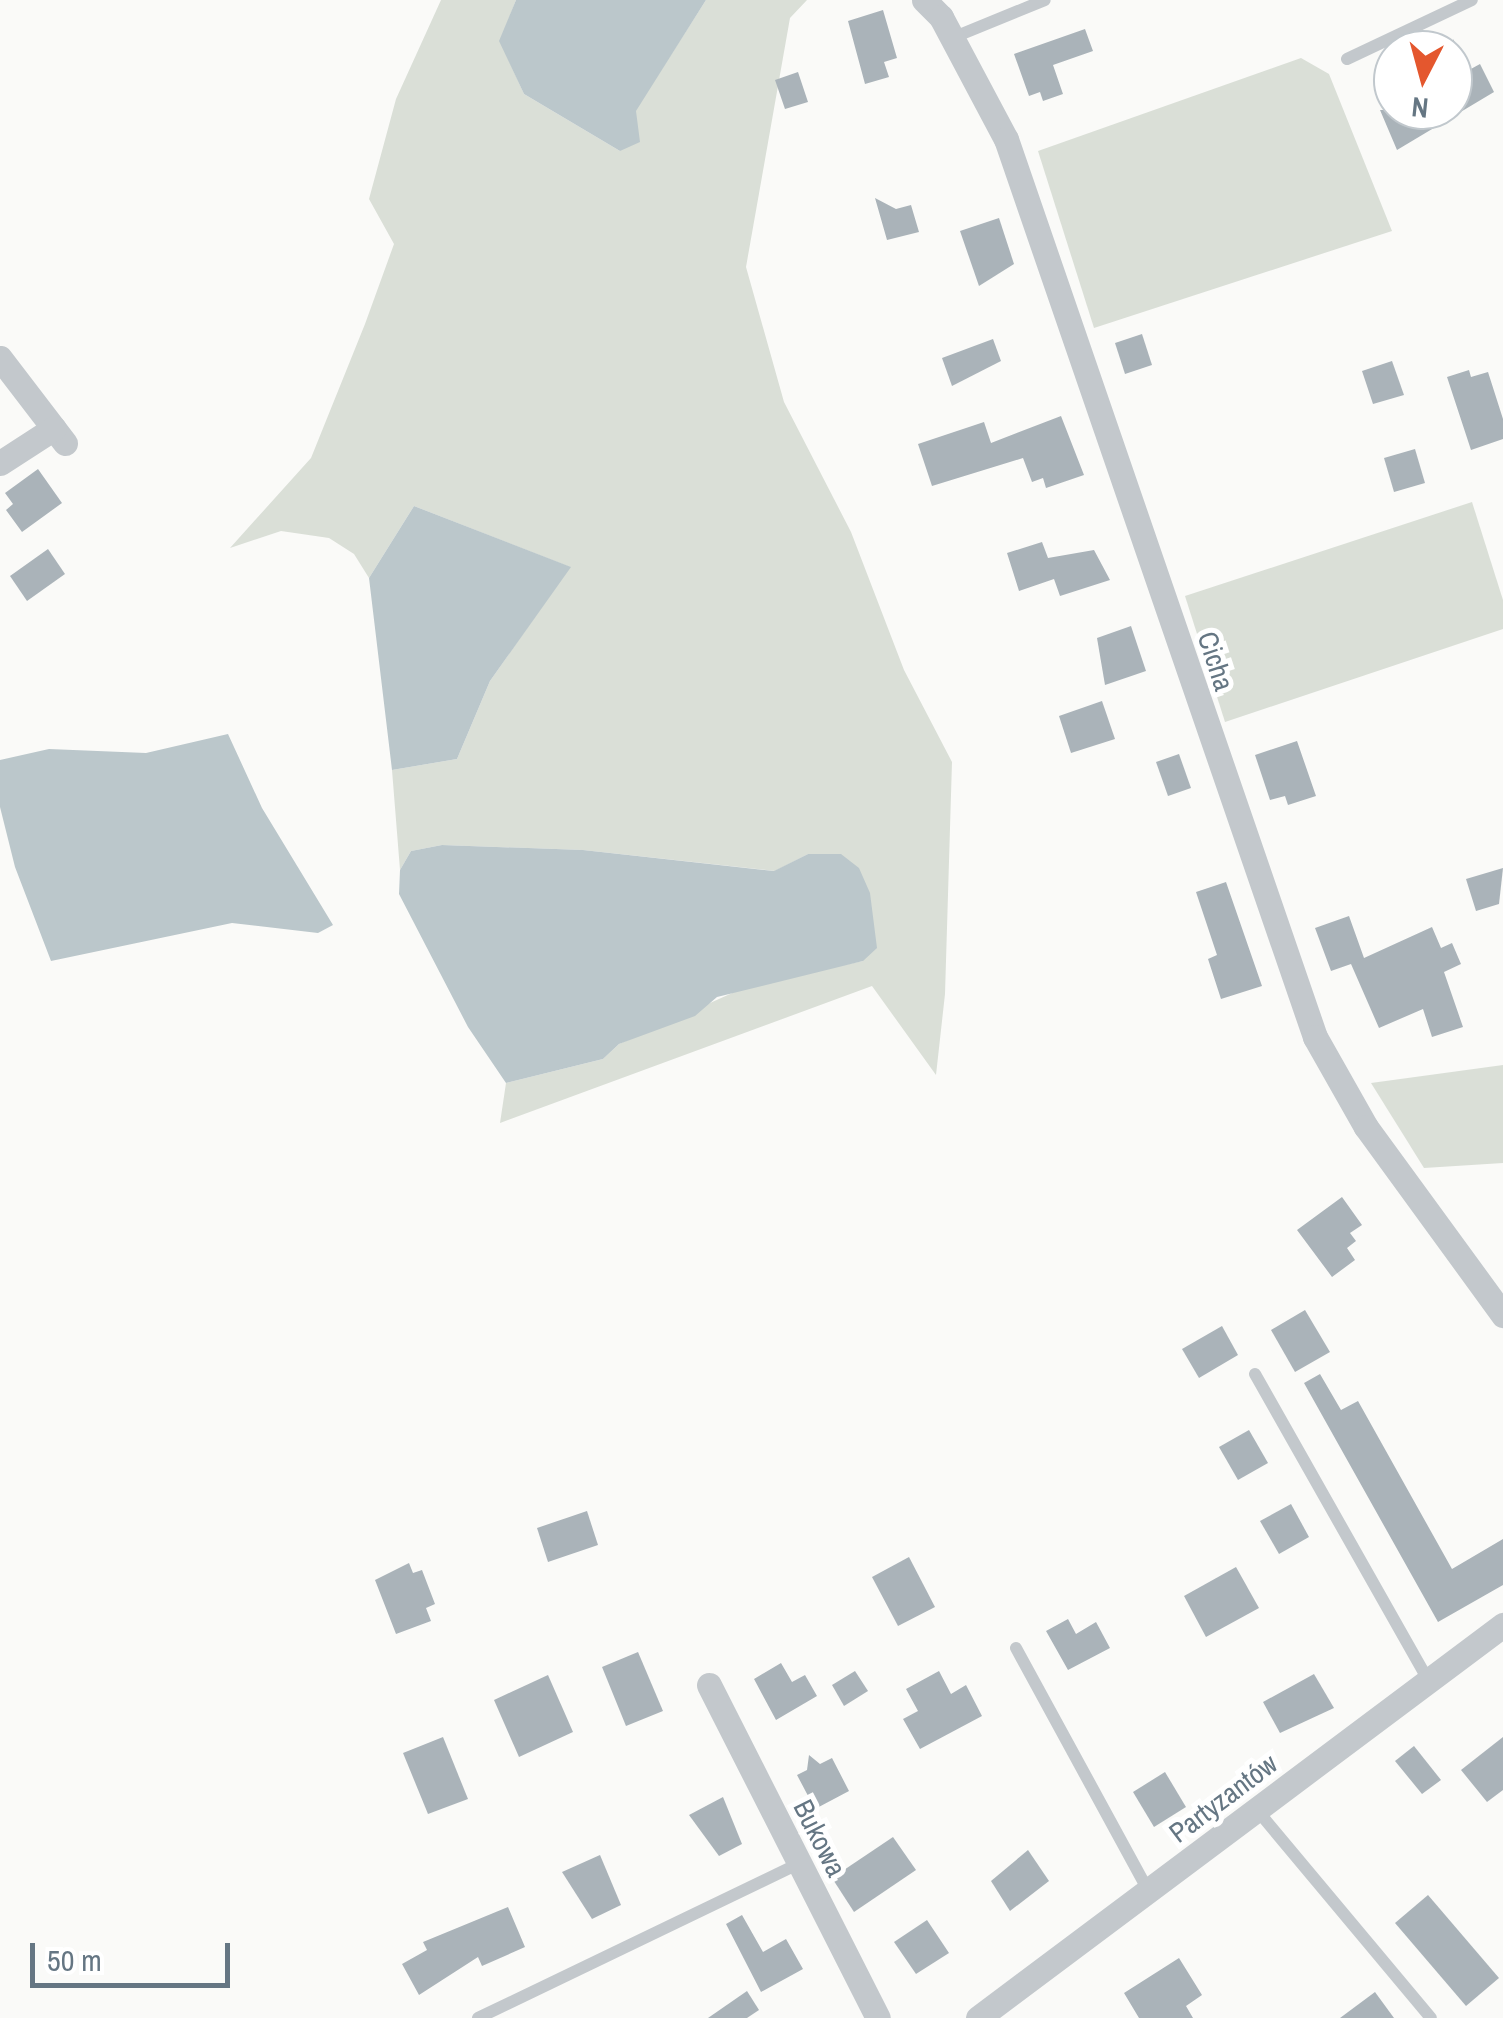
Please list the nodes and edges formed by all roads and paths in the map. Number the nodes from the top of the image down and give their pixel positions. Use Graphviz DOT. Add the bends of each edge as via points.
graph roads {
  1 [pos="924,0"];
  2 [pos="1045,0"];
  3 [pos="1472,0"];
  4 [pos="1454,4"];
  5 [pos="952,38"];
  6 [pos="1347,58"];
  7 [pos="0,358"];
  8 [pos="0,463"];
  9 [pos="1503,1315"];
  10 [pos="1255,1374"];
  11 [pos="1503,1625"];
  12 [pos="1016,1648"];
  13 [pos="1428,1680"];
  14 [pos="709,1685"];
  15 [pos="1257,1810"];
  16 [pos="800,1864"];
  17 [pos="1149,1892"];
  18 [pos="478,2018"];
  19 [pos="878,2018"];
  20 [pos="978,2018"];
  21 [pos="1431,2018"];
  1 -- 5 [label="street, Cicha"];
  2 -- 5 [label="lane"];
  3 -- 4 [label="lane"];
  4 -- 6 [label="lane"];
  5 -- 9 [label="street, Cicha" via="1006,139 1315,1037 1366,1127"];
  7 -- 8 [label="street" via="59,436"];
  10 -- 13 [label="lane"];
  11 -- 13 [label="street, Partyzantów"];
  12 -- 17 [label="lane"];
  13 -- 15 [label="street, Partyzantów"];
  14 -- 16 [label="street, Bukowa"];
  15 -- 17 [label="street, Partyzantów"];
  15 -- 21 [label="lane"];
  16 -- 18 [label="lane"];
  16 -- 19 [label="street, Bukowa"];
  17 -- 20 [label="street, Partyzantów"];
}
